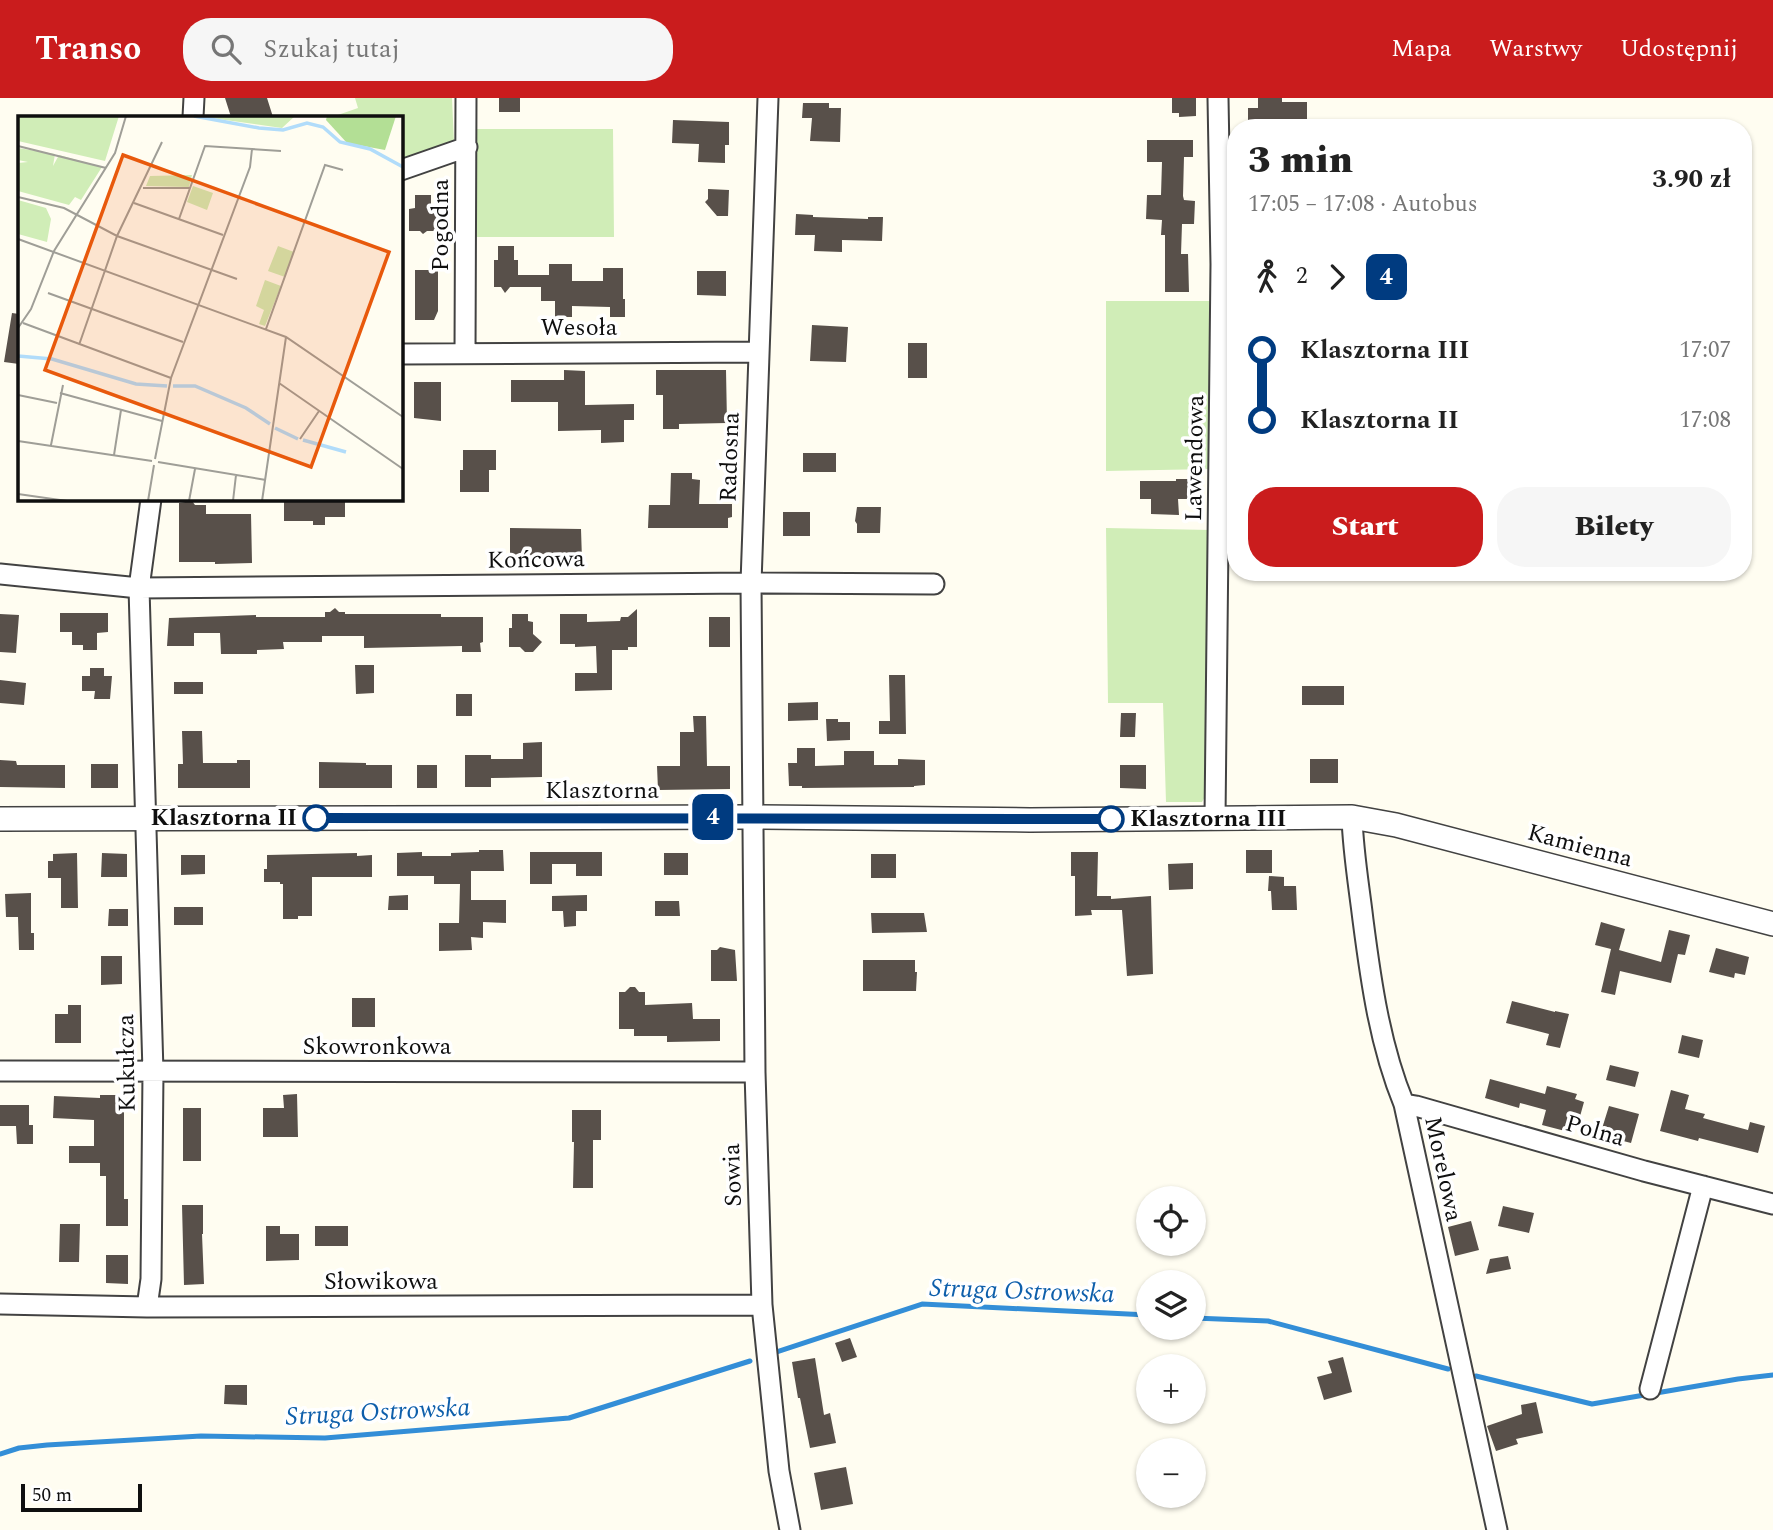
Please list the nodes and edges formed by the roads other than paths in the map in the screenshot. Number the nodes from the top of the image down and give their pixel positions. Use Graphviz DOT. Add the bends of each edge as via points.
graph roads {
  1 [pos="194,98"];
  2 [pos="466,98"];
  3 [pos="768,98"];
  4 [pos="1218,98"];
  5 [pos="193,116"];
  6 [pos="467,147"];
  7 [pos="402,170"];
  8 [pos="758,352"];
  9 [pos="465,353"];
  10 [pos="402,354"];
  11 [pos="151,500"];
  12 [pos="0,574"];
  13 [pos="751,583"];
  14 [pos="934,584"];
  15 [pos="139,588"];
  16 [pos="752,817"];
  17 [pos="0,818"];
  18 [pos="147,818"];
  19 [pos="1215,818"];
  20 [pos="1362,819"];
  21 [pos="1773,924"];
  22 [pos="0,1071"];
  23 [pos="153,1072"];
  24 [pos="755,1072"];
  25 [pos="1404,1104"];
  26 [pos="1703,1186"];
  27 [pos="1773,1204"];
  28 [pos="0,1304"];
  29 [pos="762,1305"];
  30 [pos="148,1307"];
  31 [pos="1650,1389"];
  32 [pos="790,1530"];
  33 [pos="1497,1530"];
  1 -- 5 [label="street"];
  2 -- 6 [label="street, Pogodna"];
  3 -- 8 [label="street, Radosna"];
  4 -- 19 [label="street, Lawendowa" via="1222,264"];
  6 -- 7 [label="street"];
  6 -- 9 [label="street, Pogodna"];
  8 -- 9 [label="street, Wesoła"];
  8 -- 13 [label="street, Radosna"];
  9 -- 10 [label="street, Wesoła"];
  11 -- 15 [label="street"];
  12 -- 15 [label="street, Końcowa"];
  13 -- 14 [label="street, Końcowa"];
  13 -- 15 [label="street, Końcowa"];
  13 -- 16 [label="street, Radosna"];
  15 -- 18 [label="street, Kukułcza"];
  16 -- 18 [label="street, Klasztorna"];
  16 -- 19 [label="street, Klasztorna"];
  16 -- 24 [label="street, Sowia"];
  17 -- 18 [label="street, Klasztorna"];
  18 -- 23 [label="street, Kukułcza"];
  19 -- 20 [label="street, Klasztorna"];
  20 -- 21 [label="street, Kamienna"];
  20 -- 25 [label="street, Morelowa" via="1353,843 1372,986 1393,1077"];
  22 -- 23 [label="street, Skowronkowa"];
  23 -- 24 [label="street, Skowronkowa"];
  23 -- 30 [label="street, Kukułcza"];
  24 -- 29 [label="street, Sowia"];
  25 -- 26 [label="street, Polna"];
  25 -- 33 [label="street, Morelowa"];
  26 -- 27 [label="street, Polna"];
  26 -- 31 [label="street"];
  28 -- 30 [label="street, Słowikowa"];
  29 -- 30 [label="street, Słowikowa"];
  29 -- 32 [label="street, Sowia" via="779,1471"];
}
